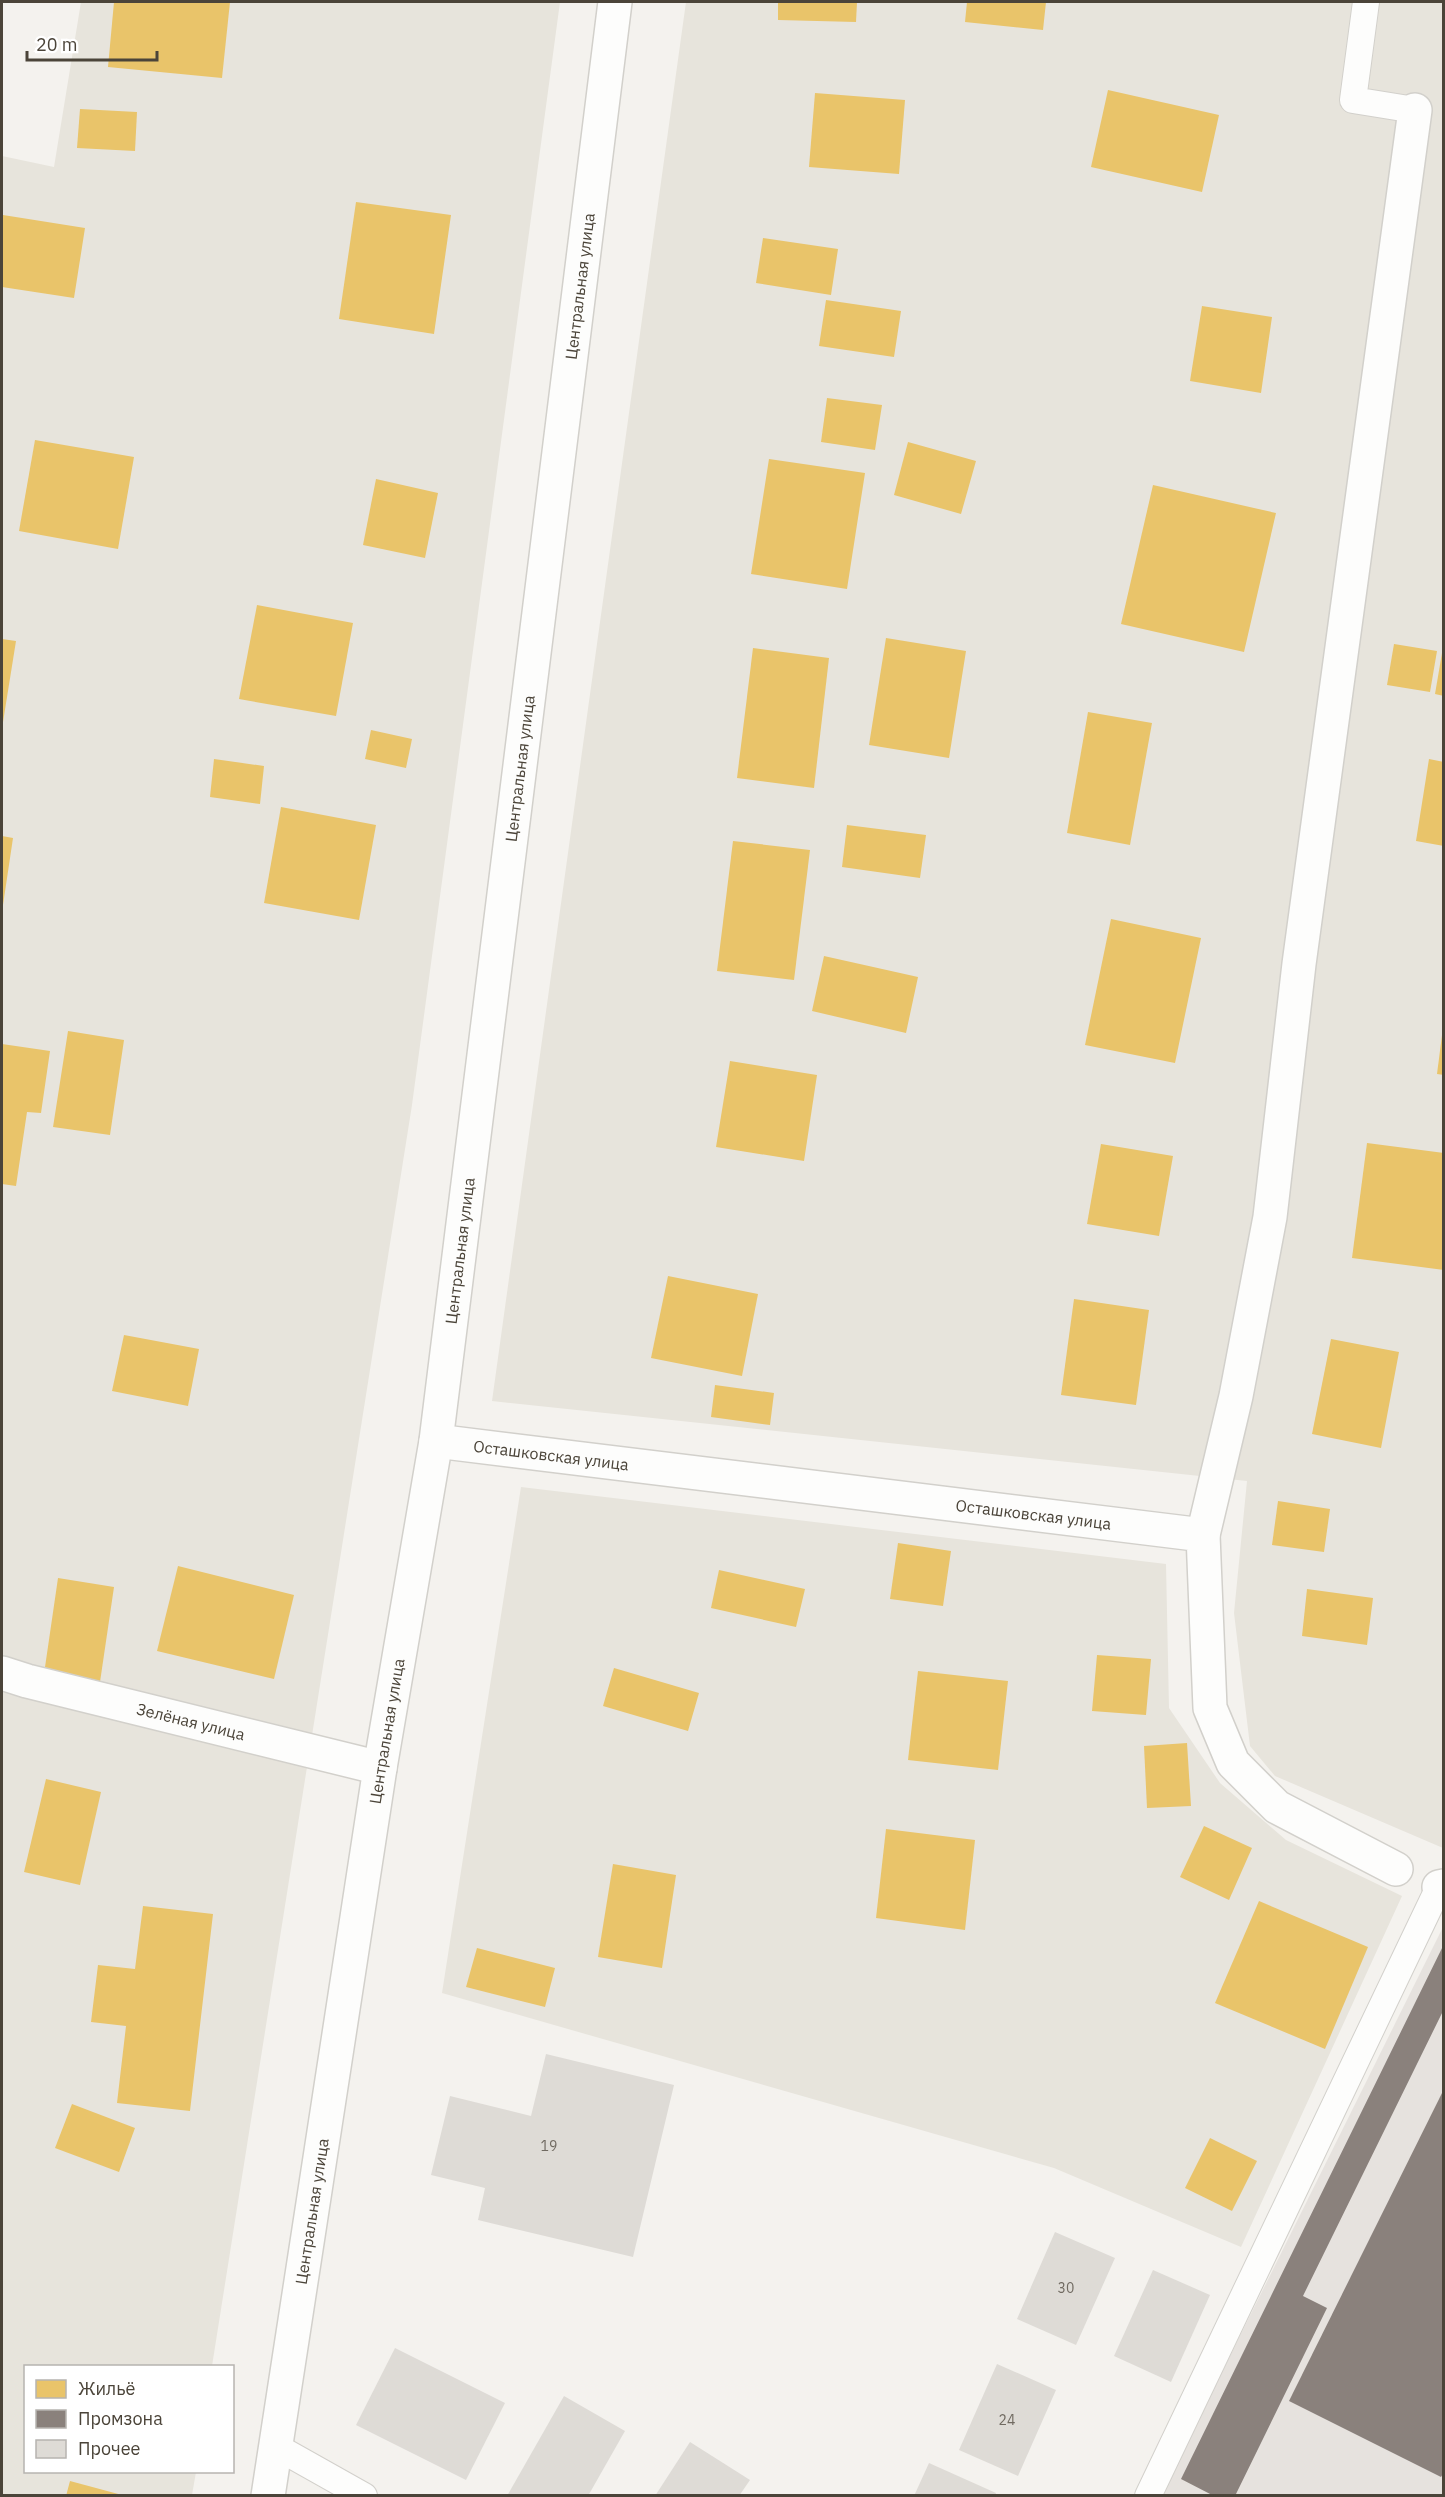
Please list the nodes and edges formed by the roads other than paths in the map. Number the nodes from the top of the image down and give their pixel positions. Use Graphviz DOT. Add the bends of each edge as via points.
graph roads {
  1 [pos="615,2"];
  2 [pos="1366,2"];
  3 [pos="1415,110"];
  4 [pos="436,1441"];
  5 [pos="1203,1535"];
  6 [pos="2,1673"];
  7 [pos="380,1768"];
  8 [pos="1396,1869"];
  9 [pos="1441,1886"];
  10 [pos="275,2446"];
  11 [pos="267,2496"];
  12 [pos="364,2496"];
  13 [pos="1148,2496"];
  1 -- 4 [label="street, Центральная улица"];
  2 -- 3 [label="lane" via="1353,100"];
  3 -- 5 [label="street" via="1299,964 1270,1217 1236,1396"];
  4 -- 5 [label="street, Осташковская улица"];
  4 -- 7 [label="street, Центральная улица"];
  5 -- 8 [label="street" via="1210,1708 1233,1763 1277,1807"];
  6 -- 7 [label="street, Зелёная улица"];
  7 -- 10 [label="street, Центральная улица"];
  9 -- 13 [label="lane"];
  10 -- 11 [label="street, Центральная улица"];
  10 -- 12 [label="lane"];
}
